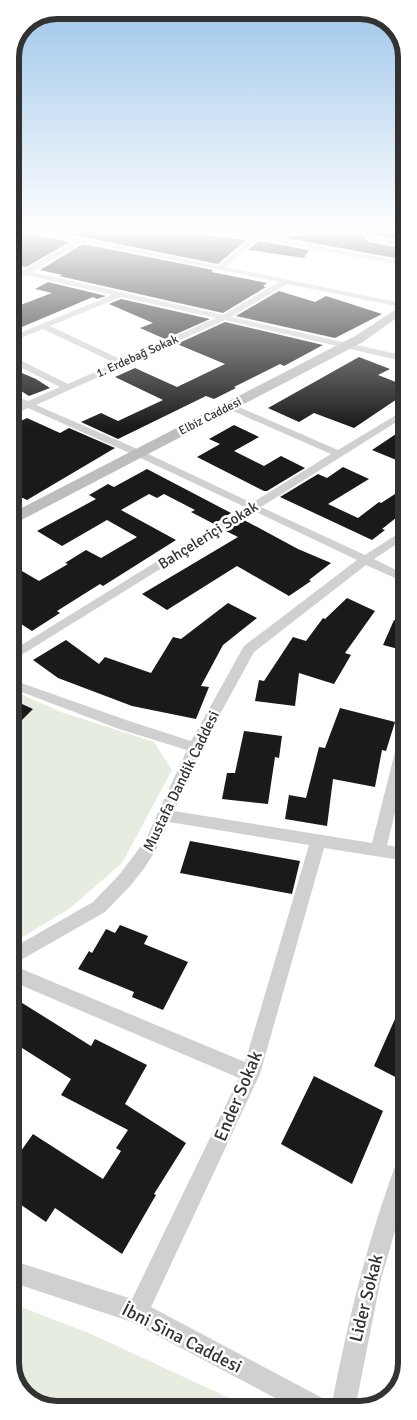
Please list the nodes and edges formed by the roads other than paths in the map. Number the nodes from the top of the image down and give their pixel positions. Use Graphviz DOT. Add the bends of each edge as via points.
graph roads {
  1 [pos="117,295"];
  2 [pos="125,295"];
  3 [pos="262,295"];
  4 [pos="355,295"];
  5 [pos="398,304"];
  6 [pos="398,312"];
  7 [pos="223,318"];
  8 [pos="43,326"];
  9 [pos="19,336"];
  10 [pos="348,345"];
  11 [pos="398,357"];
  12 [pos="19,363"];
  13 [pos="122,363"];
  14 [pos="67,387"];
  15 [pos="19,401"];
  16 [pos="28,405"];
  17 [pos="229,406"];
  18 [pos="19,409"];
  19 [pos="398,418"];
  20 [pos="138,453"];
  21 [pos="339,454"];
  22 [pos="252,507"];
  23 [pos="19,516"];
  24 [pos="398,537"];
  25 [pos="364,560"];
  26 [pos="398,575"];
  27 [pos="19,652"];
  28 [pos="19,685"];
  29 [pos="195,747"];
  30 [pos="398,766"];
  31 [pos="164,815"];
  32 [pos="318,841"];
  33 [pos="378,851"];
  34 [pos="398,854"];
  35 [pos="19,953"];
  36 [pos="19,976"];
  37 [pos="251,1074"];
  38 [pos="398,1187"];
  39 [pos="19,1274"];
  40 [pos="137,1312"];
  41 [pos="305,1401"];
  42 [pos="345,1401"];
  1 -- 8 [label="street"];
  2 -- 7 [label="street"];
  3 -- 7 [label="street, 1. Erdebağ Sokak"];
  4 -- 5 [label="street"];
  6 -- 10 [label="street, Elbiz Caddesi"];
  7 -- 10 [label="street"];
  7 -- 13 [label="street, 1. Erdebağ Sokak"];
  8 -- 9 [label="street"];
  8 -- 13 [label="street"];
  10 -- 11 [label="street"];
  10 -- 17 [label="street, Elbiz Caddesi"];
  12 -- 14 [label="street"];
  13 -- 14 [label="street, 1. Erdebağ Sokak"];
  14 -- 16 [label="street, 1. Erdebağ Sokak"];
  15 -- 16 [label="street"];
  16 -- 18 [label="street, 1. Erdebağ Sokak"];
  16 -- 20 [label="street"];
  17 -- 20 [label="street, Elbiz Caddesi"];
  17 -- 21 [label="street"];
  19 -- 21 [label="street, Bahçeleriçi Sokak"];
  20 -- 22 [label="street"];
  20 -- 23 [label="street, Elbiz Caddesi"];
  21 -- 22 [label="street, Bahçeleriçi Sokak"];
  22 -- 25 [label="street"];
  22 -- 27 [label="street, Bahçeleriçi Sokak"];
  24 -- 25 [label="street, Mustafa Dandik Caddesi"];
  25 -- 26 [label="street"];
  25 -- 29 [label="street, Mustafa Dandik Caddesi" via="250,649"];
  28 -- 29 [label="street"];
  29 -- 31 [label="street, Mustafa Dandik Caddesi"];
  30 -- 33 [label="street"];
  31 -- 32 [label="street"];
  31 -- 35 [label="street, Mustafa Dandik Caddesi" via="152,844 126,880 99,907"];
  32 -- 33 [label="street"];
  32 -- 37 [label="street, Ender Sokak"];
  33 -- 34 [label="street"];
  36 -- 37 [label="street"];
  37 -- 40 [label="street, Ender Sokak"];
  38 -- 42 [label="street, Lider Sokak" via="368,1285"];
  39 -- 40 [label="street, İbni Sina Caddesi"];
  40 -- 41 [label="street, İbni Sina Caddesi"];
}
